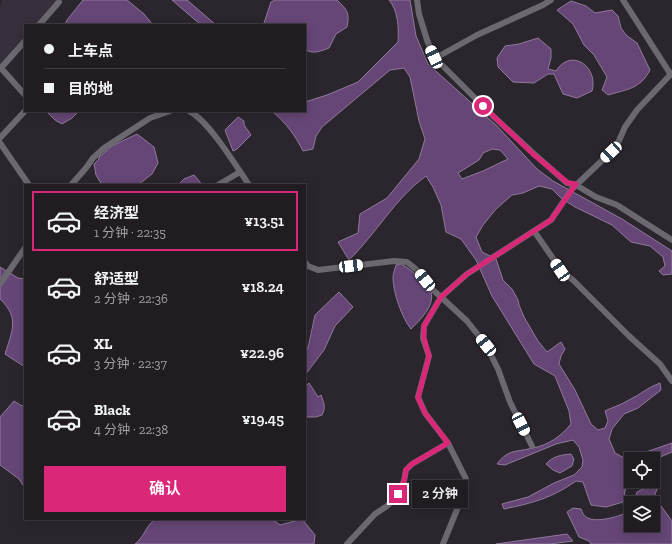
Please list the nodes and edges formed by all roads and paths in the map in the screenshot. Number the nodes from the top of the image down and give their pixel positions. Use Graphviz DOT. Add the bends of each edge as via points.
graph roads {
  1 [pos="417,0"];
  2 [pos="551,0"];
  3 [pos="623,0"];
  4 [pos="59,2"];
  5 [pos="40,24"];
  6 [pos="24,42"];
  7 [pos="434,57"];
  8 [pos="671,74"];
  9 [pos="24,94"];
  10 [pos="24,112"];
  11 [pos="167,112"];
  12 [pos="191,112"];
  13 [pos="0,138"];
  14 [pos="0,143"];
  15 [pos="240,172"];
  16 [pos="28,184"];
  17 [pos="72,184"];
  18 [pos="220,184"];
  19 [pos="248,184"];
  20 [pos="574,187"];
  21 [pos="534,231"];
  22 [pos="672,240"];
  23 [pos="24,250"];
  24 [pos="306,263"];
  25 [pos="0,284"];
  26 [pos="441,297"];
  27 [pos="672,380"];
  28 [pos="448,443"];
  29 [pos="532,446"];
  30 [pos="347,544"];
  31 [pos="443,544"];
  1 -- 7 [label="street" via="419,14"];
  2 -- 7 [label="street"];
  3 -- 8 [label="street"];
  4 -- 5 [label="street"];
  6 -- 9 [label="street" via="1,68"];
  7 -- 20 [label="street" via="533,154"];
  8 -- 20 [label="street" via="637,110 611,152"];
  10 -- 13 [label="street"];
  11 -- 17 [label="street" via="150,118 104,148"];
  12 -- 15 [label="street" via="216,137"];
  14 -- 16 [label="street"];
  15 -- 18 [label="street"];
  15 -- 19 [label="street"];
  20 -- 21 [label="street" via="551,220"];
  20 -- 22 [label="street" via="616,205"];
  21 -- 26 [label="street" via="467,274"];
  21 -- 27 [label="street" via="560,270 660,364"];
  23 -- 25 [label="street"];
  24 -- 26 [label="street" via="318,270 394,261 407,262"];
  26 -- 28 [label="street" via="424,326 429,356 418,398 425,413"];
  26 -- 29 [label="street" via="486,345"];
  28 -- 30 [label="street" via="412,464 406,470 398,494"];
  28 -- 31 [label="street" via="466,479 465,490"];
}
